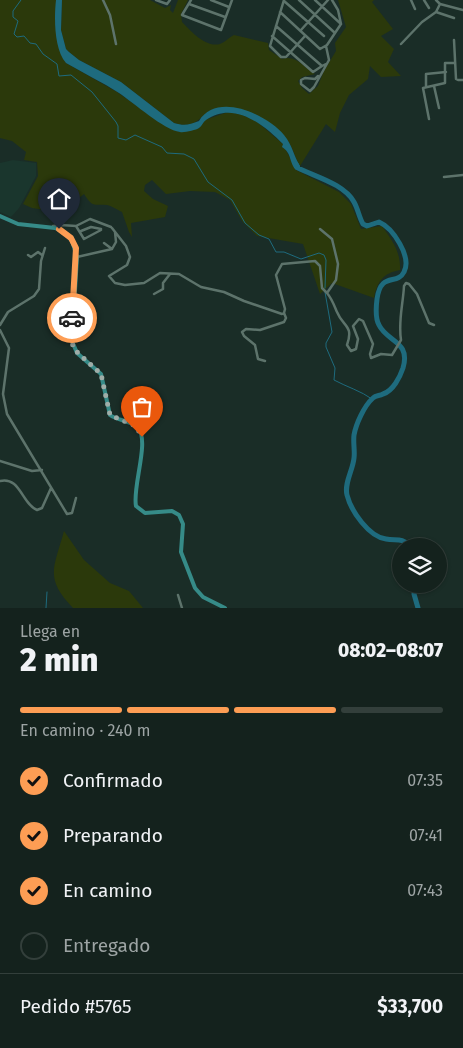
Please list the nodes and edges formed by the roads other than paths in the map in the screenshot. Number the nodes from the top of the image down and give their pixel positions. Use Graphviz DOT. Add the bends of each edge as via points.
graph roads {
  1 [pos="103,0"];
  2 [pos="156,0"];
  3 [pos="211,0"];
  4 [pos="232,0"];
  5 [pos="284,0"];
  6 [pos="299,0"];
  7 [pos="315,0"];
  8 [pos="328,0"];
  9 [pos="332,0"];
  10 [pos="411,0"];
  11 [pos="424,0"];
  12 [pos="436,0"];
  13 [pos="170,1"];
  14 [pos="190,2"];
  15 [pos="440,4"];
  16 [pos="229,7"];
  17 [pos="322,7"];
  18 [pos="429,8"];
  19 [pos="415,10"];
  20 [pos="463,10"];
  21 [pos="280,12"];
  22 [pos="436,12"];
  23 [pos="315,14"];
  24 [pos="225,17"];
  25 [pos="454,18"];
  26 [pos="308,22"];
  27 [pos="341,24"];
  28 [pos="276,26"];
  29 [pos="301,30"];
  30 [pos="335,33"];
  31 [pos="272,36"];
  32 [pos="305,36"];
  33 [pos="324,36"];
  34 [pos="454,40"];
  35 [pos="116,44"];
  36 [pos="401,44"];
  37 [pos="298,45"];
  38 [pos="326,45"];
  39 [pos="291,52"];
  40 [pos="455,62"];
  41 [pos="326,64"];
  42 [pos="322,66"];
  43 [pos="446,72"];
  44 [pos="318,76"];
  45 [pos="463,80"];
  46 [pos="434,86"];
  47 [pos="426,87"];
  48 [pos="439,108"];
  49 [pos="429,119"];
  50 [pos="463,175"];
  51 [pos="444,177"];
  52 [pos="0,216"];
  53 [pos="76,226"];
  54 [pos="52,227"];
  55 [pos="112,228"];
  56 [pos="320,229"];
  57 [pos="81,232"];
  58 [pos="104,244"];
  59 [pos="45,248"];
  60 [pos="112,250"];
  61 [pos="28,255"];
  62 [pos="42,255"];
  63 [pos="77,257"];
  64 [pos="172,273"];
  65 [pos="327,293"];
  66 [pos="154,294"];
  67 [pos="284,314"];
  68 [pos="72,317"];
  69 [pos="0,325"];
  70 [pos="434,325"];
  71 [pos="0,330"];
  72 [pos="71,335"];
  73 [pos="265,361"];
  74 [pos="0,461"];
  75 [pos="42,470"];
  76 [pos="0,481"];
  77 [pos="52,487"];
  78 [pos="76,498"];
  79 [pos="178,595"];
  80 [pos="220,606"];
  81 [pos="182,608"];
  82 [pos="225,608"];
  1 -- 35 [label="street" via="110,14"];
  2 -- 13 [label="street" via="165,4"];
  3 -- 16 [label="street"];
  4 -- 16 [label="street"];
  5 -- 21 [label="street"];
  5 -- 26 [label="street"];
  6 -- 23 [label="street"];
  7 -- 17 [label="street"];
  8 -- 17 [label="street"];
  9 -- 27 [label="street"];
  10 -- 19 [label="street"];
  11 -- 18 [label="street"];
  12 -- 15 [label="street"];
  14 -- 24 [label="street"];
  14 -- 24 [label="street" via="182,15 221,30"];
  15 -- 20 [label="street"];
  15 -- 22 [label="street"];
  16 -- 24 [label="street"];
  17 -- 23 [label="street"];
  17 -- 27 [label="street"];
  21 -- 28 [label="street"];
  21 -- 29 [label="street"];
  22 -- 25 [label="street"];
  22 -- 36 [label="street"];
  23 -- 26 [label="street"];
  23 -- 30 [label="street"];
  26 -- 29 [label="street"];
  26 -- 33 [label="street"];
  27 -- 30 [label="street"];
  28 -- 31 [label="street"];
  28 -- 37 [label="street"];
  29 -- 32 [label="street"];
  30 -- 38 [label="street"];
  31 -- 39 [label="street"];
  31 -- 39 [label="street" via="270,46 281,57"];
  32 -- 37 [label="street"];
  32 -- 38 [label="street" via="320,49"];
  34 -- 40 [label="street"];
  37 -- 39 [label="street"];
  37 -- 42 [label="street"];
  38 -- 41 [label="street" via="329,58"];
  39 -- 42 [label="street" via="314,72"];
  40 -- 43 [label="street" via="446,62"];
  40 -- 45 [label="street" via="457,80"];
  41 -- 42 [label="street"];
  41 -- 44 [label="street"];
  43 -- 46 [label="street" via="445,83"];
  43 -- 47 [label="street" via="426,74"];
  44 -- 44 [label="street" via="305,78 301,82 310,91"];
  46 -- 47 [label="street"];
  46 -- 48 [label="street"];
  47 -- 49 [label="street" via="422,90"];
  50 -- 51 [label="street"];
  52 -- 54 [label="main road" via="18,224"];
  53 -- 54 [label="street" via="61,224"];
  53 -- 55 [label="street" via="90,220"];
  53 -- 57 [label="street"];
  54 -- 63 [label="main road" via="71,238"];
  55 -- 60 [label="street" via="117,239"];
  55 -- 64 [label="street" via="130,257 127,265 110,274 111,281 119,285 144,283 160,273"];
  56 -- 65 [label="street" via="332,238 338,264 336,280"];
  57 -- 57 [label="street" via="91,227 101,230 84,239"];
  58 -- 60 [label="street"];
  59 -- 62 [label="street"];
  60 -- 63 [label="street"];
  61 -- 62 [label="street" via="31,257 38,252"];
  62 -- 69 [label="street" via="39,289 29,300 8,312"];
  63 -- 68 [label="main road"];
  64 -- 66 [label="street" via="166,278 162,290"];
  64 -- 67 [label="street" via="201,287"];
  65 -- 67 [label="street" via="322,288 317,262 282,264 276,275"];
  65 -- 70 [label="street" via="349,328 349,349 354,351 358,346 353,326 361,319 373,344 370,357 373,358 381,354 392,355 401,340 399,328 406,284 417,294 429,323"];
  67 -- 73 [label="street" via="284,322 242,332 255,345 258,359"];
  68 -- 72 [label="main road"];
  68 -- 72 [label="street" via="85,317 86,321"];
  71 -- 75 [label="street" via="9,348 4,405"];
  72 -- 80 [label="main road" via="77,352 101,374 110,415 136,426 140,432 142,444 136,506 145,513 172,511 179,515 183,524 181,552 193,583 199,594"];
  74 -- 75 [label="street" via="32,471"];
  75 -- 77 [label="street"];
  76 -- 77 [label="street" via="13,483 29,505 37,510 42,508"];
  77 -- 78 [label="street" via="66,514 72,513"];
  79 -- 81 [label="street"];
  80 -- 82 [label="main road"];
}
